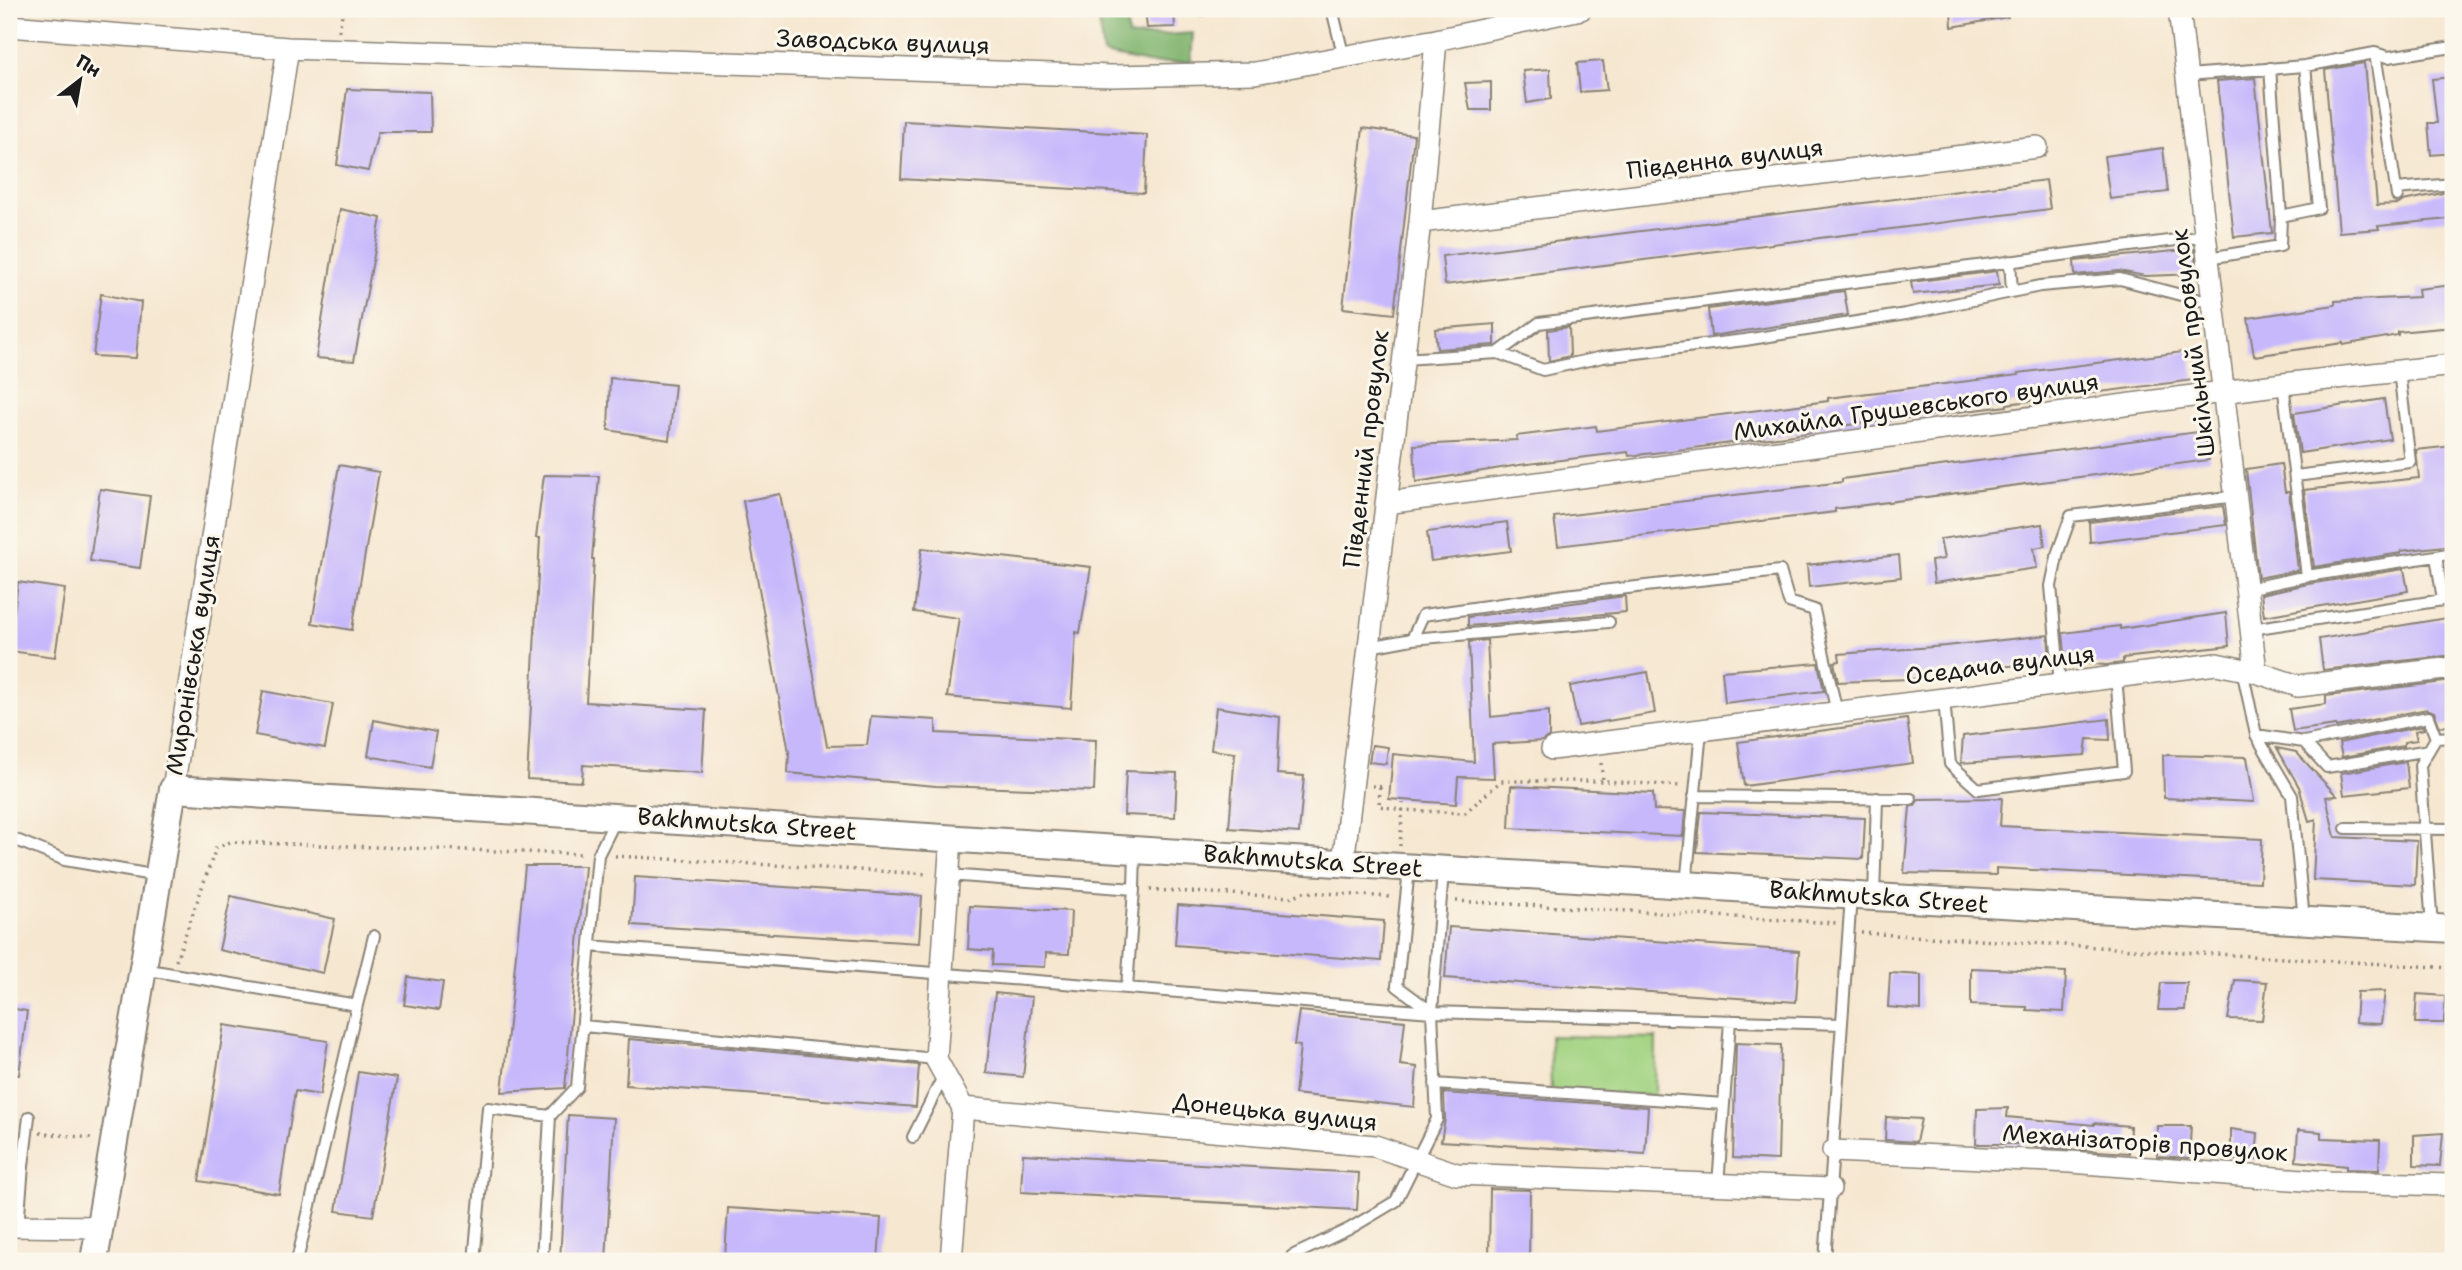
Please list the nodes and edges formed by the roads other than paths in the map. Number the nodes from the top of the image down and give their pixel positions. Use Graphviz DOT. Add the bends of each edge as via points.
graph roads {
  1 [pos="1332,9"];
  2 [pos="1581,9"];
  3 [pos="2179,9"];
  4 [pos="9,26"];
  5 [pos="1436,40"];
  6 [pos="2453,47"];
  7 [pos="288,48"];
  8 [pos="2375,53"];
  9 [pos="1344,58"];
  10 [pos="2305,66"];
  11 [pos="2270,68"];
  12 [pos="2187,75"];
  13 [pos="2037,148"];
  14 [pos="2453,184"];
  15 [pos="2281,216"];
  16 [pos="1420,222"];
  17 [pos="2207,236"];
  18 [pos="2209,258"];
  19 [pos="2010,261"];
  20 [pos="2012,291"];
  21 [pos="2215,304"];
  22 [pos="1498,353"];
  23 [pos="1403,359"];
  24 [pos="2453,365"];
  25 [pos="2399,371"];
  26 [pos="2283,384"];
  27 [pos="2225,392"];
  28 [pos="2295,476"];
  29 [pos="2236,496"];
  30 [pos="1386,503"];
  31 [pos="2453,553"];
  32 [pos="2436,556"];
  33 [pos="2307,576"];
  34 [pos="2247,589"];
  35 [pos="1609,622"];
  36 [pos="2251,629"];
  37 [pos="1412,639"];
  38 [pos="1369,647"];
  39 [pos="2453,668"];
  40 [pos="2249,670"];
  41 [pos="2116,676"];
  42 [pos="2060,684"];
  43 [pos="1944,699"];
  44 [pos="1837,713"];
  45 [pos="1700,730"];
  46 [pos="2256,735"];
  47 [pos="2453,737"];
  48 [pos="2436,738"];
  49 [pos="2304,742"];
  50 [pos="1552,749"];
  51 [pos="2429,750"];
  52 [pos="173,789"];
  53 [pos="1695,791"];
  54 [pos="1877,798"];
  55 [pos="1911,799"];
  56 [pos="618,815"];
  57 [pos="2346,828"];
  58 [pos="2424,829"];
  59 [pos="2453,829"];
  60 [pos="9,837"];
  61 [pos="951,838"];
  62 [pos="1135,849"];
  63 [pos="1343,863"];
  64 [pos="1409,867"];
  65 [pos="1443,869"];
  66 [pos="948,875"];
  67 [pos="158,876"];
  68 [pos="1686,885"];
  69 [pos="1134,890"];
  70 [pos="1862,896"];
  71 [pos="2304,921"];
  72 [pos="2443,929"];
  73 [pos="374,936"];
  74 [pos="590,946"];
  75 [pos="142,969"];
  76 [pos="942,973"];
  77 [pos="1127,988"];
  78 [pos="357,1005"];
  79 [pos="1433,1012"];
  80 [pos="1730,1021"];
  81 [pos="1842,1024"];
  82 [pos="583,1026"];
  83 [pos="940,1067"];
  84 [pos="1436,1084"];
  85 [pos="1724,1104"];
  86 [pos="962,1108"];
  87 [pos="550,1116"];
  88 [pos="29,1117"];
  89 [pos="913,1137"];
  90 [pos="1833,1151"];
  91 [pos="1416,1160"];
  92 [pos="9,1164"];
  93 [pos="23,1166"];
  94 [pos="1718,1185"];
  95 [pos="2453,1185"];
  96 [pos="1830,1189"];
  97 [pos="13,1226"];
  98 [pos="99,1227"];
  99 [pos="94,1261"];
  100 [pos="297,1261"];
  101 [pos="474,1261"];
  102 [pos="542,1261"];
  103 [pos="951,1261"];
  104 [pos="1291,1261"];
  105 [pos="1825,1261"];
  1 -- 9 [label="lane"];
  2 -- 5 [label="street, Заводська вулиця"];
  3 -- 12 [label="street, Шкільний провулок"];
  4 -- 7 [label="street, Заводська вулиця"];
  5 -- 9 [label="street, Заводська вулиця"];
  5 -- 16 [label="street, Південний провулок"];
  6 -- 8 [label="lane" via="2388,57"];
  7 -- 9 [label="street, Заводська вулиця" via="1112,76 1255,72"];
  7 -- 52 [label="street, Миронівська вулиця"];
  8 -- 10 [label="lane"];
  8 -- 14 [label="lane" via="2396,192"];
  10 -- 11 [label="lane"];
  10 -- 15 [label="lane" via="2319,208"];
  11 -- 12 [label="lane"];
  11 -- 15 [label="lane"];
  12 -- 17 [label="street, Шкільний провулок"];
  13 -- 16 [label="street, Південна вулиця"];
  15 -- 18 [label="lane" via="2280,246"];
  16 -- 23 [label="street, Південний провулок"];
  17 -- 18 [label="street, Шкільний провулок"];
  17 -- 19 [label="lane"];
  18 -- 21 [label="street, Шкільний провулок"];
  19 -- 20 [label="lane"];
  19 -- 22 [label="lane" via="1539,323"];
  20 -- 21 [label="lane" via="2119,279"];
  20 -- 22 [label="lane" via="1906,314 1745,341 1603,357 1543,370"];
  21 -- 27 [label="street, Шкільний провулок"];
  22 -- 23 [label="lane"];
  23 -- 30 [label="street, Південний провулок"];
  24 -- 25 [label="street, Михайла Грушевського вулиця"];
  25 -- 26 [label="street, Михайла Грушевського вулиця"];
  25 -- 28 [label="lane" via="2410,462"];
  26 -- 27 [label="street, Михайла Грушевського вулиця"];
  26 -- 28 [label="lane"];
  27 -- 29 [label="street, Шкільний провулок"];
  27 -- 30 [label="street, Михайла Грушевського вулиця"];
  28 -- 33 [label="lane"];
  29 -- 34 [label="street, Шкільний провулок"];
  29 -- 42 [label="lane" via="2071,516 2051,586"];
  30 -- 38 [label="street, Південний провулок"];
  31 -- 32 [label="lane"];
  32 -- 33 [label="lane"];
  32 -- 36 [label="lane" via="2443,600"];
  33 -- 34 [label="lane"];
  34 -- 36 [label="street, Шкільний провулок"];
  35 -- 37 [label="lane"];
  36 -- 40 [label="street, Шкільний провулок"];
  37 -- 38 [label="lane"];
  37 -- 44 [label="lane" via="1423,615 1780,570 1789,601 1814,610"];
  38 -- 63 [label="street, Південний провулок"];
  39 -- 40 [label="street, Оседача вулиця" via="2298,686"];
  40 -- 41 [label="street, Оседача вулиця" via="2216,664"];
  40 -- 46 [label="lane"];
  41 -- 42 [label="street, Оседача вулиця"];
  41 -- 43 [label="lane" via="2124,771 1978,789 1951,764"];
  42 -- 43 [label="street, Оседача вулиця"];
  43 -- 44 [label="street, Оседача вулиця"];
  44 -- 45 [label="street, Оседача вулиця"];
  45 -- 50 [label="street, Оседача вулиця"];
  45 -- 53 [label="lane"];
  46 -- 49 [label="lane"];
  46 -- 71 [label="lane" via="2292,796"];
  47 -- 48 [label="lane"];
  48 -- 49 [label="lane" via="2428,717"];
  48 -- 51 [label="lane"];
  49 -- 51 [label="lane" via="2327,767"];
  51 -- 58 [label="lane" via="2420,765"];
  52 -- 56 [label="street, Bakhmutska Street"];
  52 -- 67 [label="street, Миронівська вулиця"];
  53 -- 54 [label="lane"];
  53 -- 68 [label="lane"];
  54 -- 55 [label="lane"];
  54 -- 70 [label="lane"];
  56 -- 61 [label="street, Bakhmutska Street"];
  56 -- 74 [label="lane" via="598,855"];
  57 -- 58 [label="lane"];
  58 -- 59 [label="lane"];
  58 -- 72 [label="lane"];
  60 -- 67 [label="lane" via="65,860"];
  61 -- 62 [label="street, Bakhmutska Street"];
  61 -- 66 [label="street"];
  62 -- 63 [label="street, Bakhmutska Street"];
  62 -- 69 [label="lane"];
  63 -- 64 [label="street, Bakhmutska Street"];
  64 -- 65 [label="street, Bakhmutska Street"];
  64 -- 79 [label="lane" via="1397,986"];
  65 -- 68 [label="street, Bakhmutska Street"];
  65 -- 79 [label="lane"];
  66 -- 69 [label="lane"];
  66 -- 76 [label="street"];
  67 -- 75 [label="street, Миронівська вулиця"];
  68 -- 70 [label="street, Bakhmutska Street"];
  69 -- 77 [label="lane"];
  70 -- 71 [label="street, Bakhmutska Street"];
  70 -- 81 [label="lane" via="1849,928"];
  71 -- 72 [label="street, Bakhmutska Street"];
  73 -- 78 [label="lane"];
  74 -- 76 [label="lane"];
  74 -- 82 [label="lane"];
  75 -- 78 [label="lane"];
  75 -- 98 [label="street, Миронівська вулиця"];
  76 -- 77 [label="lane"];
  76 -- 83 [label="street"];
  77 -- 79 [label="lane"];
  78 -- 100 [label="lane"];
  79 -- 80 [label="lane"];
  79 -- 84 [label="lane"];
  80 -- 81 [label="lane"];
  80 -- 85 [label="lane"];
  81 -- 90 [label="lane"];
  82 -- 83 [label="lane"];
  82 -- 87 [label="lane" via="577,1087"];
  83 -- 86 [label="street"];
  83 -- 89 [label="lane"];
  84 -- 85 [label="lane"];
  84 -- 91 [label="lane" via="1437,1119"];
  85 -- 94 [label="lane"];
  86 -- 91 [label="street, Донецька вулиця" via="1375,1146"];
  86 -- 103 [label="street"];
  87 -- 101 [label="lane" via="488,1108"];
  87 -- 102 [label="lane"];
  88 -- 93 [label="lane"];
  90 -- 95 [label="street, Механізаторів провулок" via="2071,1162 2329,1182"];
  90 -- 96 [label="lane"];
  91 -- 94 [label="street, Донецька вулиця" via="1457,1174"];
  91 -- 104 [label="lane" via="1396,1201 1292,1256"];
  92 -- 93 [label="lane"];
  93 -- 97 [label="lane"];
  94 -- 96 [label="street, Донецька вулиця"];
  96 -- 105 [label="lane"];
  97 -- 98 [label="street"];
  98 -- 99 [label="street, Миронівська вулиця"];
}
